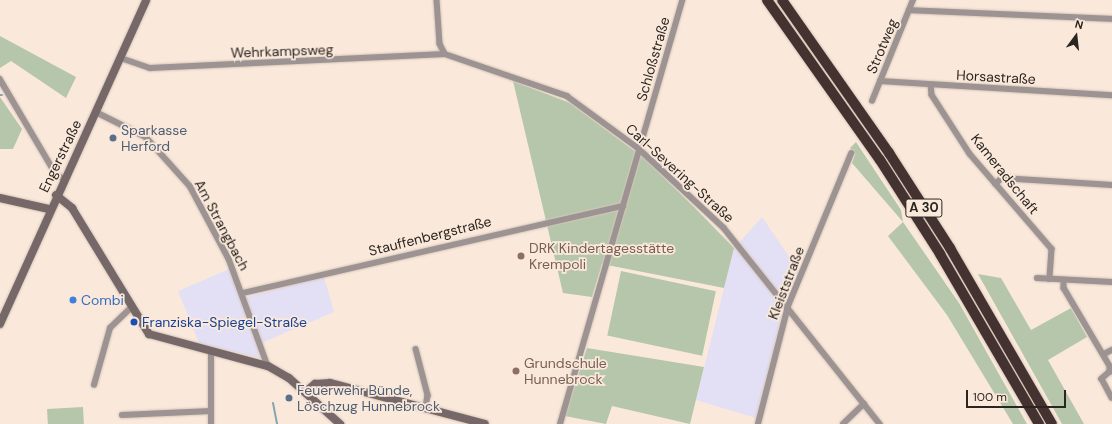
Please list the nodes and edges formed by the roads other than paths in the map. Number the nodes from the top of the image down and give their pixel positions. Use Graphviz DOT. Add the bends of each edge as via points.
graph roads {
  1 [pos="146,0"];
  2 [pos="437,0"];
  3 [pos="682,0"];
  4 [pos="767,0"];
  5 [pos="782,0"];
  6 [pos="913,0"];
  7 [pos="909,10"];
  8 [pos="1112,19"];
  9 [pos="445,54"];
  10 [pos="121,58"];
  11 [pos="0,79"];
  12 [pos="880,81"];
  13 [pos="931,85"];
  14 [pos="1112,95"];
  15 [pos="872,101"];
  16 [pos="96,112"];
  17 [pos="638,148"];
  18 [pos="851,154"];
  19 [pos="64,179"];
  20 [pos="995,184"];
  21 [pos="1112,185"];
  22 [pos="56,195"];
  23 [pos="0,198"];
  24 [pos="623,206"];
  25 [pos="49,209"];
  26 [pos="1037,278"];
  27 [pos="1050,279"];
  28 [pos="1064,280"];
  29 [pos="1112,282"];
  30 [pos="242,293"];
  31 [pos="788,306"];
  32 [pos="132,307"];
  33 [pos="0,324"];
  34 [pos="416,349"];
  35 [pos="1112,350"];
  36 [pos="212,352"];
  37 [pos="1104,354"];
  38 [pos="268,366"];
  39 [pos="94,385"];
  40 [pos="305,392"];
  41 [pos="1112,398"];
  42 [pos="864,404"];
  43 [pos="426,408"];
  44 [pos="211,411"];
  45 [pos="122,415"];
  46 [pos="211,424"];
  47 [pos="340,424"];
  48 [pos="485,424"];
  49 [pos="560,424"];
  50 [pos="758,424"];
  51 [pos="843,424"];
  52 [pos="880,424"];
  53 [pos="1039,424"];
  54 [pos="1052,424"];
  1 -- 10 [label="street, Engerstraße"];
  2 -- 9 [label="street" via="440,44"];
  3 -- 17 [label="street, Schloßstraße"];
  4 -- 53 [label="highway, A 30" via="897,186"];
  5 -- 54 [label="highway, A 30" via="885,147 950,248"];
  6 -- 7 [label="street, Strotweg"];
  7 -- 8 [label="street"];
  7 -- 12 [label="street, Strotweg"];
  9 -- 10 [label="street, Wehrkampsweg" via="150,68"];
  9 -- 17 [label="street, Carl-Severing-Straße" via="567,96"];
  10 -- 16 [label="street, Engerstraße"];
  11 -- 19 [label="street" via="56,174"];
  12 -- 13 [label="street, Horsastraße"];
  12 -- 15 [label="street, Strotweg"];
  13 -- 14 [label="street, Horsastraße"];
  13 -- 20 [label="street, Kameradschaft" via="932,95 970,154"];
  16 -- 19 [label="street, Engerstraße"];
  16 -- 30 [label="street, Am Strangbach" via="146,137 190,186 229,259"];
  17 -- 24 [label="street, Schloßstraße"];
  17 -- 31 [label="street, Carl-Severing-Straße" via="724,228"];
  18 -- 31 [label="street, Kleiststraße"];
  19 -- 22 [label="street, Engerstraße"];
  20 -- 21 [label="street" via="1002,178"];
  20 -- 27 [label="street, Kameradschaft" via="1052,249"];
  22 -- 25 [label="street, Engerstraße"];
  22 -- 32 [label="street" via="72,208"];
  23 -- 25 [label="street"];
  24 -- 30 [label="street, Stauffenbergstraße"];
  24 -- 49 [label="street, Schloßstraße"];
  25 -- 33 [label="street, Engerstraße"];
  26 -- 27 [label="street"];
  27 -- 28 [label="street"];
  28 -- 29 [label="street"];
  28 -- 37 [label="street" via="1064,288"];
  30 -- 38 [label="street, Am Strangbach"];
  31 -- 42 [label="street, Carl-Severing-Straße"];
  31 -- 50 [label="street, Kleiststraße"];
  32 -- 36 [label="street" via="149,334"];
  32 -- 39 [label="street" via="110,328"];
  34 -- 43 [label="street" via="428,395"];
  35 -- 37 [label="street"];
  36 -- 38 [label="street"];
  36 -- 44 [label="street"];
  37 -- 41 [label="street" via="1110,372 1102,380"];
  38 -- 40 [label="street"];
  40 -- 43 [label="street" via="315,384 330,383"];
  40 -- 47 [label="street"];
  42 -- 51 [label="street"];
  42 -- 52 [label="street, Carl-Severing-Straße"];
  43 -- 48 [label="street"];
  44 -- 45 [label="street"];
  44 -- 46 [label="street"];
}
